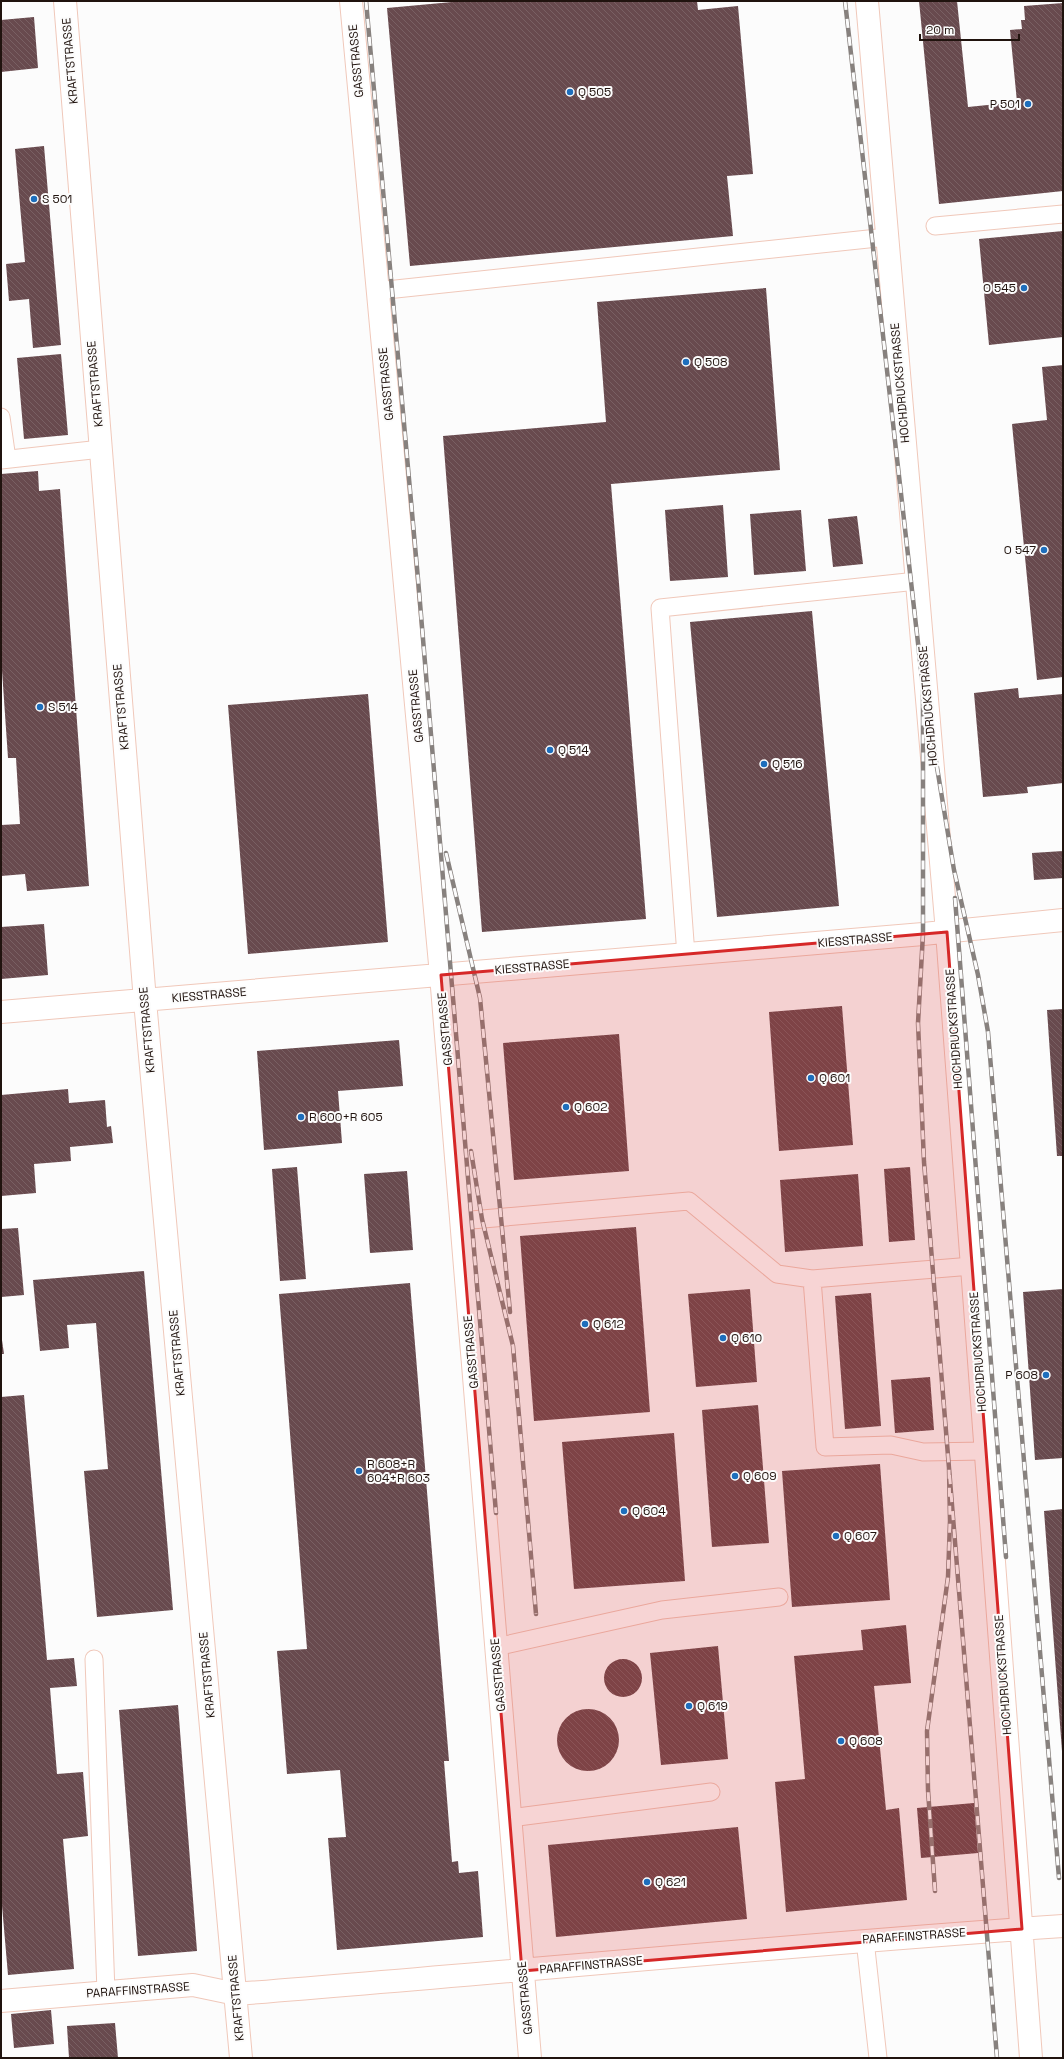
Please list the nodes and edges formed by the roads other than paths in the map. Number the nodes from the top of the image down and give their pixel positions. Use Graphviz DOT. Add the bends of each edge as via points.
graph roads {
  1 [pos="65,1"];
  2 [pos="351,1"];
  3 [pos="867,1"];
  4 [pos="1063,214"];
  5 [pos="935,226"];
  6 [pos="887,236"];
  7 [pos="377,290"];
  8 [pos="1,417"];
  9 [pos="100,449"];
  10 [pos="4,459"];
  11 [pos="917,581"];
  12 [pos="1063,920"];
  13 [pos="947,932"];
  14 [pos="686,954"];
  15 [pos="441,975"];
  16 [pos="144,1001"];
  17 [pos="1,1012"];
  18 [pos="460,1221"];
  19 [pos="972,1266"];
  20 [pos="812,1279"];
  21 [pos="986,1450"];
  22 [pos="779,1597"];
  23 [pos="496,1647"];
  24 [pos="94,1659"];
  25 [pos="711,1792"];
  26 [pos="510,1818"];
  27 [pos="1063,1926"];
  28 [pos="1022,1929"];
  29 [pos="865,1940"];
  30 [pos="522,1971"];
  31 [pos="106,1992"];
  32 [pos="236,1994"];
  33 [pos="1,2001"];
  34 [pos="241,2058"];
  35 [pos="530,2058"];
  36 [pos="878,2058"];
  37 [pos="1031,2058"];
  1 -- 9 [label="street, KRAFTSTRASSE"];
  2 -- 7 [label="street, GASSTRASSE"];
  3 -- 6 [label="street, HOCHDRUCKSTRASSE"];
  4 -- 5 [label="lane"];
  6 -- 7 [label="lane"];
  6 -- 11 [label="street, HOCHDRUCKSTRASSE"];
  7 -- 15 [label="street, GASSTRASSE"];
  8 -- 10 [label="lane"];
  9 -- 10 [label="lane"];
  9 -- 16 [label="street, KRAFTSTRASSE"];
  11 -- 13 [label="street, HOCHDRUCKSTRASSE"];
  11 -- 14 [label="lane" via="660,608"];
  12 -- 13 [label="street, KIESSTRASSE"];
  13 -- 14 [label="street, KIESSTRASSE"];
  13 -- 19 [label="street, HOCHDRUCKSTRASSE"];
  14 -- 15 [label="street, KIESSTRASSE"];
  15 -- 16 [label="street, KIESSTRASSE"];
  15 -- 18 [label="street, GASSTRASSE"];
  16 -- 17 [label="street, KIESSTRASSE"];
  16 -- 32 [label="street, KRAFTSTRASSE"];
  18 -- 20 [label="lane" via="689,1201 777,1274"];
  18 -- 23 [label="street, GASSTRASSE"];
  19 -- 20 [label="lane"];
  19 -- 21 [label="street, HOCHDRUCKSTRASSE"];
  20 -- 21 [label="lane" via="826,1447 891,1445 923,1452"];
  21 -- 28 [label="street, HOCHDRUCKSTRASSE"];
  22 -- 23 [label="lane" via="662,1610"];
  23 -- 26 [label="street, GASSTRASSE"];
  24 -- 31 [label="lane"];
  25 -- 26 [label="lane"];
  26 -- 30 [label="street, GASSTRASSE"];
  27 -- 28 [label="street, PARAFFINSTRASSE"];
  28 -- 29 [label="street, PARAFFINSTRASSE"];
  28 -- 37 [label="street, HOCHDRUCKSTRASSE"];
  29 -- 30 [label="street, PARAFFINSTRASSE"];
  29 -- 36 [label="lane"];
  30 -- 32 [label="street, PARAFFINSTRASSE"];
  30 -- 35 [label="street, GASSTRASSE"];
  31 -- 32 [label="street, PARAFFINSTRASSE" via="193,1985"];
  31 -- 33 [label="street, PARAFFINSTRASSE"];
  32 -- 34 [label="street, KRAFTSTRASSE"];
}
